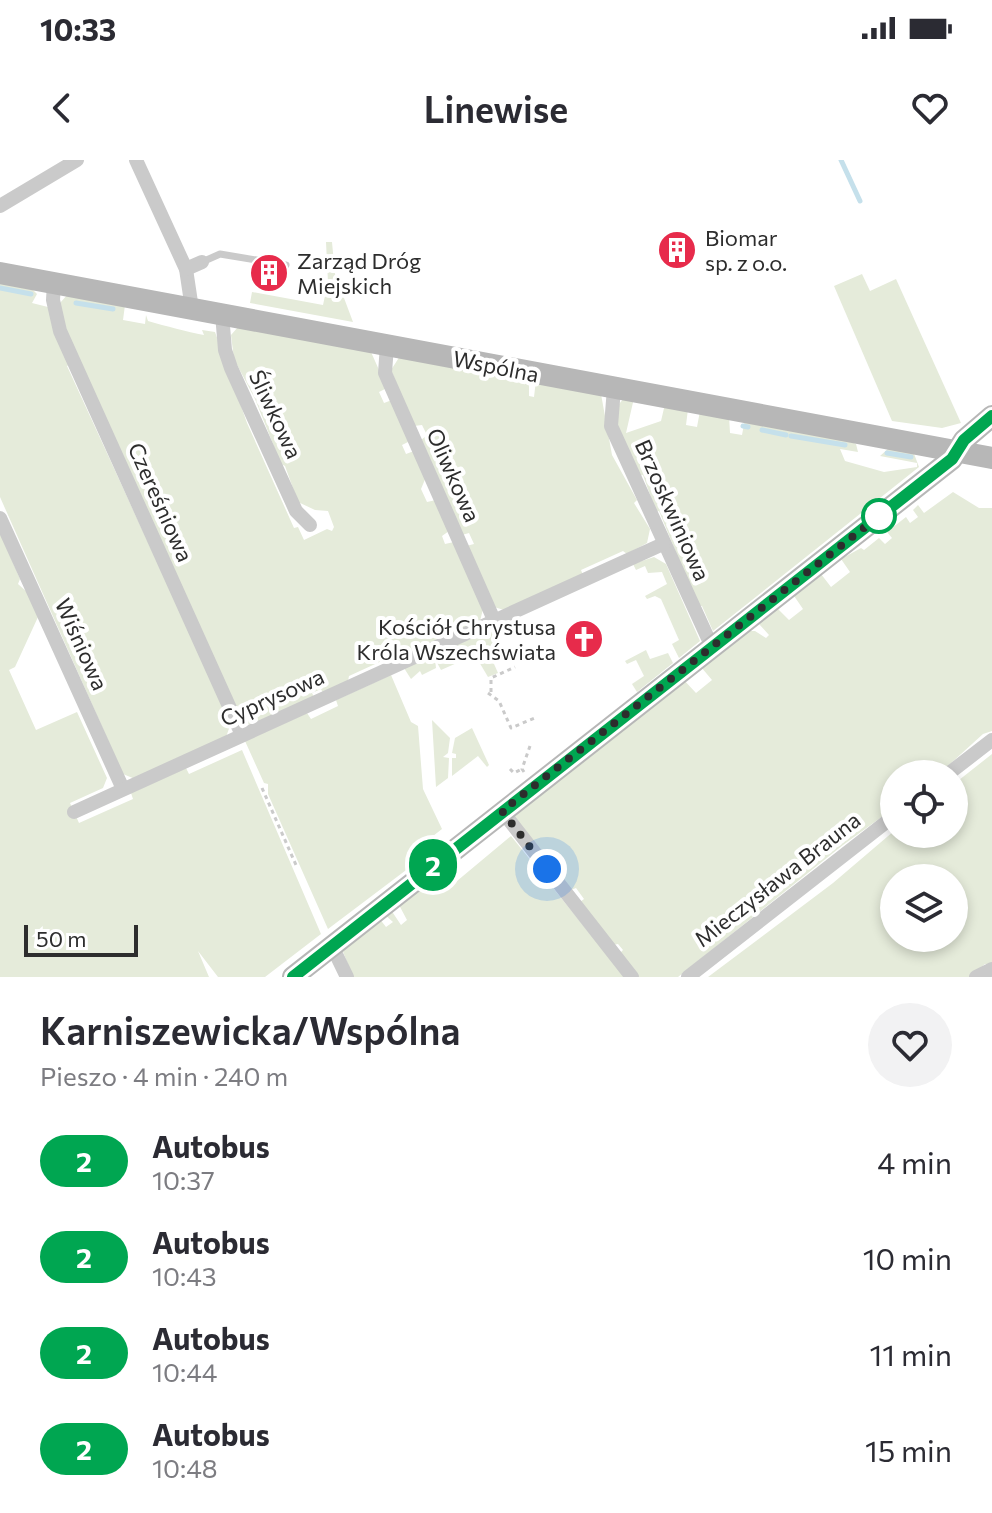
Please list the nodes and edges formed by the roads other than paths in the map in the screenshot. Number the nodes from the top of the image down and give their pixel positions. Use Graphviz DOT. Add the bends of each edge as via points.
graph roads {
  1 [pos="77,160"];
  2 [pos="136,160"];
  3 [pos="0,206"];
  4 [pos="202,262"];
  5 [pos="286,265"];
  6 [pos="186,269"];
  7 [pos="0,273"];
  8 [pos="54,283"];
  9 [pos="192,309"];
  10 [pos="222,314"];
  11 [pos="387,345"];
  12 [pos="614,388"];
  13 [pos="992,416"];
  14 [pos="959,451"];
  15 [pos="992,458"];
  16 [pos="0,518"];
  17 [pos="310,525"];
  18 [pos="663,544"];
  19 [pos="494,620"];
  20 [pos="712,647"];
  21 [pos="242,735"];
  22 [pos="992,740"];
  23 [pos="966,760"];
  24 [pos="123,789"];
  25 [pos="502,811"];
  26 [pos="74,812"];
  27 [pos="880,827"];
  28 [pos="332,946"];
  29 [pos="992,969"];
  30 [pos="293,977"];
  31 [pos="347,977"];
  32 [pos="632,977"];
  33 [pos="688,977"];
  34 [pos="976,977"];
  1 -- 3 [label="street"];
  2 -- 6 [label="street"];
  4 -- 5 [label="lane" via="220,254"];
  4 -- 6 [label="street"];
  6 -- 9 [label="street"];
  7 -- 8 [label="street, Wspólna"];
  8 -- 9 [label="street, Wspólna"];
  8 -- 21 [label="street, Czereśniowa" via="60,331"];
  9 -- 10 [label="street, Wspólna"];
  10 -- 11 [label="street, Wspólna"];
  10 -- 17 [label="street, Śliwkowa" via="231,368 296,511"];
  11 -- 12 [label="street, Wspólna"];
  11 -- 19 [label="street, Oliwkowa" via="385,373"];
  12 -- 14 [label="street, Wspólna"];
  12 -- 18 [label="street, Brzoskwiniowa" via="611,426"];
  13 -- 14 [label="street" via="967,436"];
  14 -- 15 [label="street, Wspólna"];
  14 -- 20 [label="street"];
  16 -- 24 [label="street, Wiśniowa"];
  18 -- 19 [label="street, Cyprysowa"];
  18 -- 20 [label="street, Brzoskwiniowa"];
  19 -- 21 [label="street, Cyprysowa"];
  20 -- 25 [label="street"];
  21 -- 24 [label="street, Cyprysowa"];
  22 -- 23 [label="street"];
  24 -- 26 [label="street, Cyprysowa"];
  25 -- 28 [label="street"];
  25 -- 32 [label="street"];
  27 -- 33 [label="street, Mieczysława Brauna"];
  28 -- 30 [label="street"];
  28 -- 31 [label="street"];
  29 -- 34 [label="street"];
}
